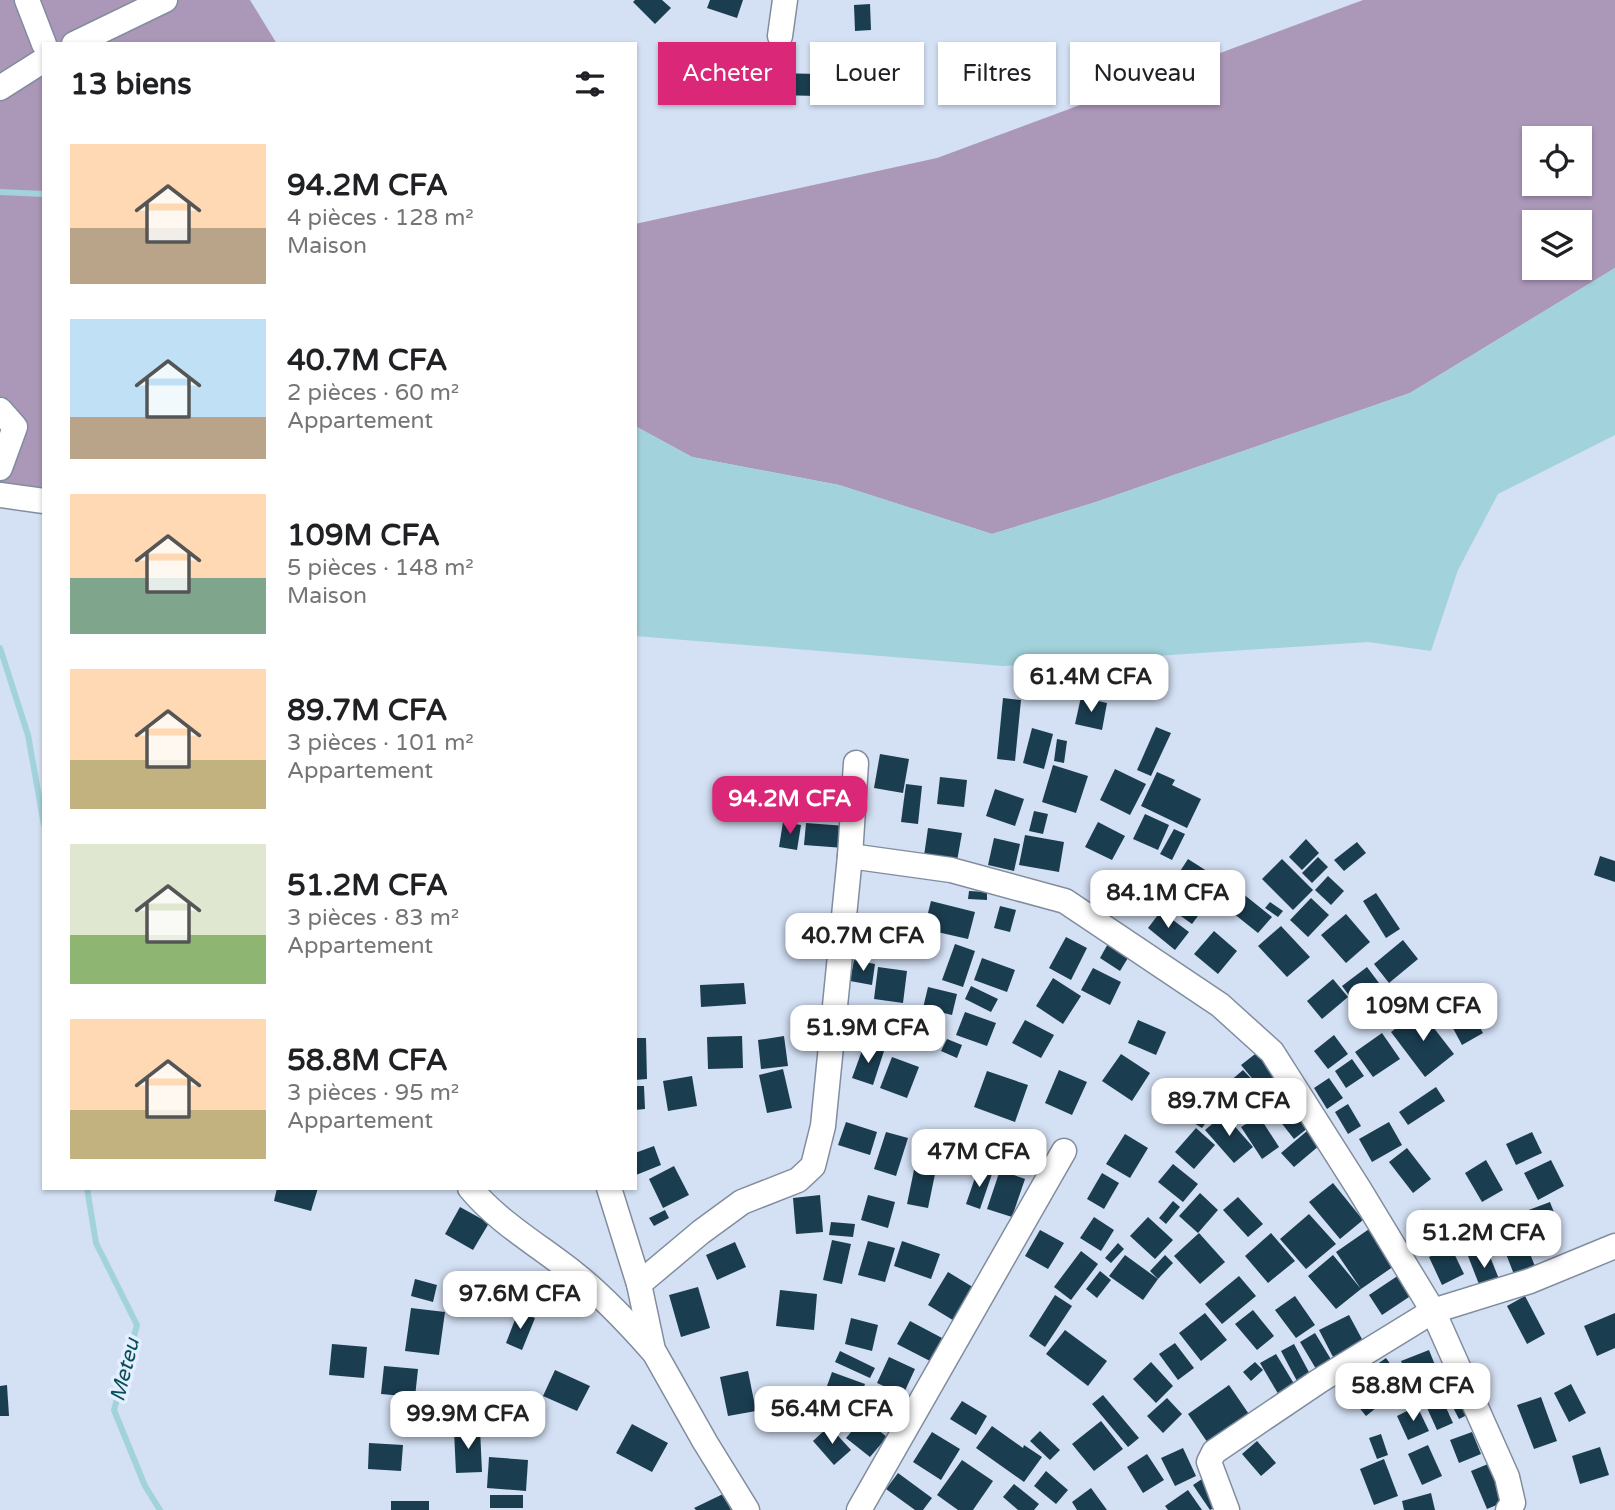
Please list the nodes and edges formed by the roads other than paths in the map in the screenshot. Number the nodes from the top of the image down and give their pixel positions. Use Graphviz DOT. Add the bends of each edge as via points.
graph roads {
  1 [pos="27,0"];
  2 [pos="165,0"];
  3 [pos="785,0"];
  4 [pos="780,36"];
  5 [pos="43,42"];
  6 [pos="78,42"];
  7 [pos="42,61"];
  8 [pos="0,88"];
  9 [pos="0,410"];
  10 [pos="0,468"];
  11 [pos="0,495"];
  12 [pos="42,501"];
  13 [pos="856,763"];
  14 [pos="850,856"];
  15 [pos="1064,1151"];
  16 [pos="472,1190"];
  17 [pos="610,1190"];
  18 [pos="1615,1246"];
  19 [pos="639,1284"];
  20 [pos="1433,1311"];
  21 [pos="653,1350"];
  22 [pos="747,1510"];
  23 [pos="859,1510"];
  24 [pos="1227,1510"];
  25 [pos="1508,1510"];
  1 -- 5 [label="street"];
  2 -- 6 [label="street"];
  3 -- 4 [label="street"];
  7 -- 8 [label="street"];
  9 -- 10 [label="street" via="15,427"];
  11 -- 12 [label="street"];
  13 -- 14 [label="street"];
  14 -- 19 [label="street" via="823,1126 813,1166 798,1180 742,1202"];
  14 -- 20 [label="street" via="951,870 1065,901 1220,1005 1272,1052"];
  15 -- 23 [label="street"];
  16 -- 21 [label="street" via="614,1307"];
  17 -- 19 [label="street"];
  18 -- 20 [label="street" via="1530,1281"];
  19 -- 21 [label="street"];
  20 -- 24 [label="street" via="1214,1452 1209,1462"];
  20 -- 25 [label="street" via="1507,1477 1513,1503"];
  21 -- 22 [label="street"];
}
